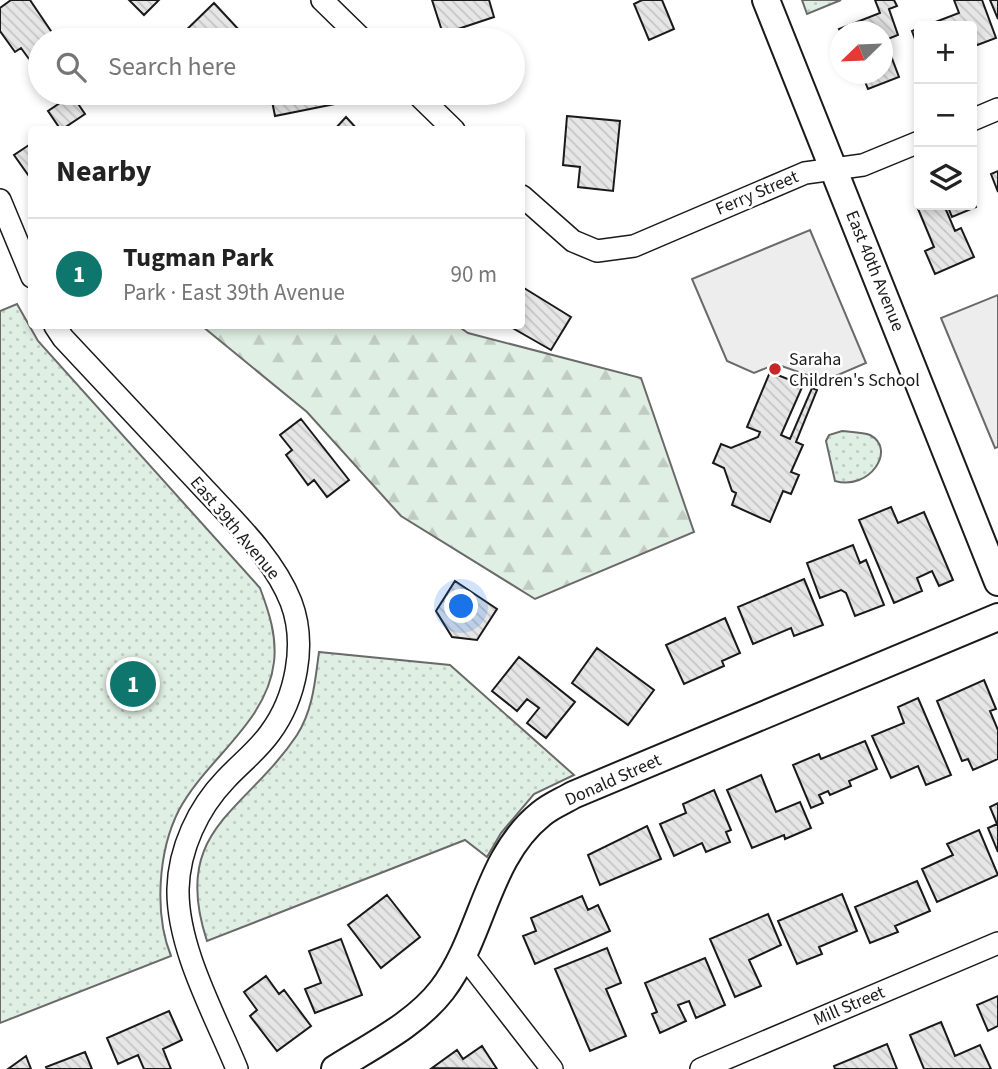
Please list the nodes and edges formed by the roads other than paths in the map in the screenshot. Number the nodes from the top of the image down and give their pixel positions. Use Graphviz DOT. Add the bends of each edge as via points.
graph roads {
  1 [pos="322,0"];
  2 [pos="766,0"];
  3 [pos="351,28"];
  4 [pos="428,105"];
  5 [pos="998,109"];
  6 [pos="977,118"];
  7 [pos="450,126"];
  8 [pos="914,144"];
  9 [pos="833,169"];
  10 [pos="525,199"];
  11 [pos="0,200"];
  12 [pos="28,268"];
  13 [pos="57,329"];
  14 [pos="998,582"];
  15 [pos="998,617"];
  16 [pos="998,943"];
  17 [pos="465,957"];
  18 [pos="237,1069"];
  19 [pos="335,1069"];
  20 [pos="552,1069"];
  21 [pos="701,1069"];
  1 -- 3 [label="street"];
  2 -- 9 [label="street, East 40th Avenue"];
  4 -- 7 [label="street"];
  5 -- 6 [label="street"];
  8 -- 9 [label="street, Ferry Street" via="869,163"];
  9 -- 10 [label="street, Ferry Street" via="805,173 634,246 597,251 573,242"];
  9 -- 14 [label="street, East 40th Avenue"];
  11 -- 12 [label="street"];
  13 -- 18 [label="street, East 39th Avenue" via="234,521 274,570 291,603 299,640 296,672 284,708 269,734 199,815 184,850 178,886 179,918 188,947"];
  15 -- 17 [label="street, Donald Street" via="573,795 541,813 519,836 493,881"];
  16 -- 21 [label="street, Mill Street"];
  17 -- 19 [label="street, Donald Street" via="415,1017"];
  17 -- 20 [label="street"];
}
